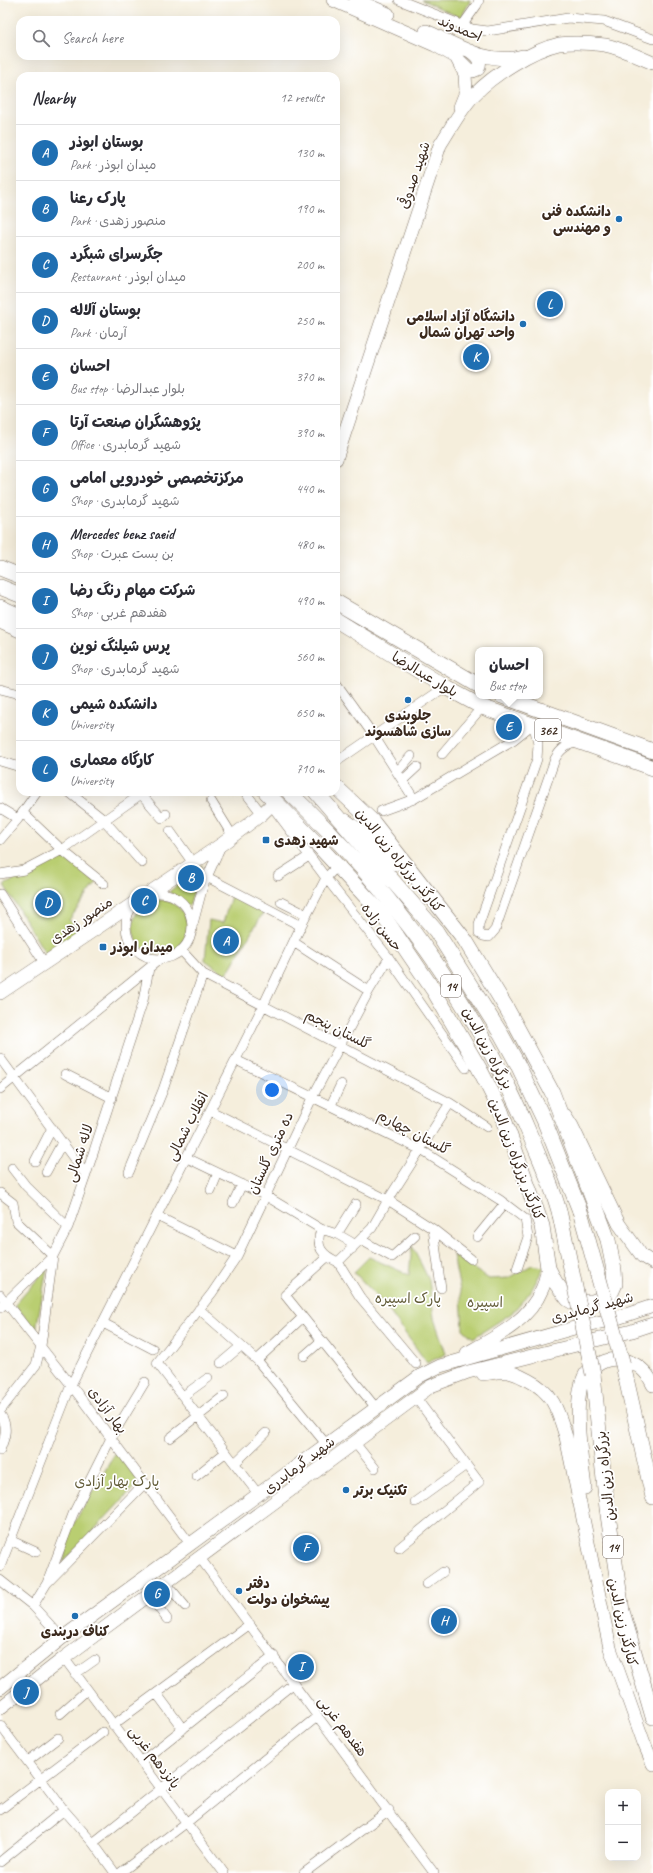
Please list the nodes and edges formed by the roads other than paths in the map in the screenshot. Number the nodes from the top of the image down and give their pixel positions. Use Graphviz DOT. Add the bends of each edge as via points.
graph roads {
  1 [pos="334,0"];
  2 [pos="356,0"];
  3 [pos="399,0"];
  4 [pos="479,0"];
  5 [pos="462,26"];
  6 [pos="653,40"];
  7 [pos="466,49"];
  8 [pos="532,54"];
  9 [pos="456,57"];
  10 [pos="653,63"];
  11 [pos="457,117"];
  12 [pos="340,447"];
  13 [pos="0,568"];
  14 [pos="16,574"];
  15 [pos="0,587"];
  16 [pos="16,593"];
  17 [pos="340,604"];
  18 [pos="0,607"];
  19 [pos="352,610"];
  20 [pos="16,614"];
  21 [pos="16,617"];
  22 [pos="340,620"];
  23 [pos="0,621"];
  24 [pos="340,623"];
  25 [pos="16,628"];
  26 [pos="475,683"];
  27 [pos="445,687"];
  28 [pos="0,689"];
  29 [pos="340,689"];
  30 [pos="16,693"];
  31 [pos="510,699"];
  32 [pos="482,707"];
  33 [pos="534,726"];
  34 [pos="374,736"];
  35 [pos="582,742"];
  36 [pos="653,751"];
  37 [pos="442,754"];
  38 [pos="411,756"];
  39 [pos="340,759"];
  40 [pos="0,761"];
  41 [pos="535,765"];
  42 [pos="16,766"];
  43 [pos="417,767"];
  44 [pos="653,768"];
  45 [pos="397,772"];
  46 [pos="550,772"];
  47 [pos="403,780"];
  48 [pos="340,791"];
  49 [pos="34,796"];
  50 [pos="74,796"];
  51 [pos="138,796"];
  52 [pos="144,796"];
  53 [pos="253,796"];
  54 [pos="293,796"];
  55 [pos="320,796"];
  56 [pos="414,799"];
  57 [pos="211,801"];
  58 [pos="268,803"];
  59 [pos="0,808"];
  60 [pos="381,811"];
  61 [pos="166,814"];
  62 [pos="21,816"];
  63 [pos="340,817"];
  64 [pos="104,820"];
  65 [pos="170,830"];
  66 [pos="232,834"];
  67 [pos="0,840"];
  68 [pos="222,844"];
  69 [pos="62,850"];
  70 [pos="309,856"];
  71 [pos="142,863"];
  72 [pos="193,863"];
  73 [pos="337,866"];
  74 [pos="0,874"];
  75 [pos="278,876"];
  76 [pos="206,877"];
  77 [pos="326,878"];
  78 [pos="104,884"];
  79 [pos="0,894"];
  80 [pos="139,900"];
  81 [pos="281,902"];
  82 [pos="443,911"];
  83 [pos="307,915"];
  84 [pos="301,926"];
  85 [pos="192,927"];
  86 [pos="294,943"];
  87 [pos="181,950"];
  88 [pos="389,958"];
  89 [pos="160,959"];
  90 [pos="44,964"];
  91 [pos="149,968"];
  92 [pos="203,974"];
  93 [pos="369,991"];
  94 [pos="0,994"];
  95 [pos="264,1006"];
  96 [pos="339,1045"];
  97 [pos="0,1058"];
  98 [pos="236,1060"];
  99 [pos="466,1068"];
  100 [pos="65,1074"];
  101 [pos="14,1078"];
  102 [pos="341,1084"];
  103 [pos="0,1090"];
  104 [pos="552,1092"];
  105 [pos="313,1096"];
  106 [pos="112,1098"];
  107 [pos="450,1103"];
  108 [pos="331,1105"];
  109 [pos="210,1111"];
  110 [pos="487,1127"];
  111 [pos="52,1128"];
  112 [pos="62,1143"];
  113 [pos="287,1148"];
  114 [pos="421,1150"];
  115 [pos="186,1158"];
  116 [pos="35,1161"];
  117 [pos="12,1168"];
  118 [pos="46,1172"];
  119 [pos="129,1172"];
  120 [pos="218,1173"];
  121 [pos="86,1175"];
  122 [pos="242,1184"];
  123 [pos="210,1190"];
  124 [pos="0,1193"];
  125 [pos="266,1196"];
  126 [pos="388,1200"];
  127 [pos="233,1203"];
  128 [pos="356,1204"];
  129 [pos="504,1204"];
  130 [pos="157,1216"];
  131 [pos="68,1227"];
  132 [pos="321,1229"];
  133 [pos="433,1229"];
  134 [pos="337,1234"];
  135 [pos="415,1236"];
  136 [pos="477,1237"];
  137 [pos="361,1240"];
  138 [pos="352,1249"];
  139 [pos="53,1256"];
  140 [pos="237,1256"];
  141 [pos="326,1257"];
  142 [pos="471,1259"];
  143 [pos="338,1262"];
  144 [pos="653,1263"];
  145 [pos="548,1268"];
  146 [pos="517,1269"];
  147 [pos="441,1288"];
  148 [pos="0,1295"];
  149 [pos="3,1306"];
  150 [pos="653,1306"];
  151 [pos="199,1310"];
  152 [pos="302,1318"];
  153 [pos="103,1323"];
  154 [pos="653,1324"];
  155 [pos="321,1341"];
  156 [pos="41,1346"];
  157 [pos="241,1346"];
  158 [pos="154,1349"];
  159 [pos="304,1356"];
  160 [pos="257,1360"];
  161 [pos="221,1363"];
  162 [pos="416,1364"];
  163 [pos="447,1364"];
  164 [pos="208,1378"];
  165 [pos="145,1382"];
  166 [pos="71,1385"];
  167 [pos="653,1385"];
  168 [pos="431,1386"];
  169 [pos="183,1396"];
  170 [pos="224,1396"];
  171 [pos="416,1398"];
  172 [pos="376,1408"];
  173 [pos="0,1410"];
  174 [pos="0,1414"];
  175 [pos="198,1416"];
  176 [pos="266,1433"];
  177 [pos="111,1438"];
  178 [pos="170,1438"];
  179 [pos="355,1443"];
  180 [pos="327,1444"];
  181 [pos="0,1450"];
  182 [pos="226,1452"];
  183 [pos="235,1463"];
  184 [pos="466,1465"];
  185 [pos="375,1468"];
  186 [pos="196,1476"];
  187 [pos="145,1483"];
  188 [pos="259,1495"];
  189 [pos="653,1497"];
  190 [pos="415,1502"];
  191 [pos="10,1540"];
  192 [pos="191,1545"];
  193 [pos="399,1548"];
  194 [pos="36,1552"];
  195 [pos="591,1554"];
  196 [pos="200,1558"];
  197 [pos="0,1566"];
  198 [pos="443,1572"];
  199 [pos="0,1580"];
  200 [pos="47,1583"];
  201 [pos="166,1583"];
  202 [pos="426,1584"];
  203 [pos="149,1595"];
  204 [pos="33,1606"];
  205 [pos="185,1606"];
  206 [pos="167,1619"];
  207 [pos="250,1624"];
  208 [pos="62,1638"];
  209 [pos="274,1656"];
  210 [pos="64,1658"];
  211 [pos="95,1660"];
  212 [pos="75,1674"];
  213 [pos="294,1683"];
  214 [pos="0,1688"];
  215 [pos="87,1690"];
  216 [pos="157,1694"];
  217 [pos="0,1708"];
  218 [pos="60,1714"];
  219 [pos="318,1716"];
  220 [pos="653,1716"];
  221 [pos="0,1725"];
  222 [pos="113,1725"];
  223 [pos="183,1729"];
  224 [pos="103,1732"];
  225 [pos="55,1737"];
  226 [pos="26,1758"];
  227 [pos="141,1762"];
  228 [pos="653,1764"];
  229 [pos="42,1778"];
  230 [pos="161,1789"];
  231 [pos="0,1810"];
  232 [pos="64,1810"];
  233 [pos="389,1810"];
  234 [pos="186,1823"];
  235 [pos="93,1843"];
  236 [pos="0,1862"];
  237 [pos="115,1873"];
  238 [pos="120,1873"];
  239 [pos="224,1873"];
  240 [pos="304,1873"];
  241 [pos="434,1873"];
  1 -- 9 [label="main road, احمدوند"];
  2 -- 7 [label="main road, احمدوند"];
  3 -- 5 [label="street"];
  4 -- 5 [label="street"];
  5 -- 6 [label="street" via="472,30 488,31 568,18 604,21"];
  7 -- 8 [label="main road, احمدوند" via="492,59 512,60"];
  7 -- 9 [label="main road" via="476,55 480,65 478,69 468,69"];
  8 -- 10 [label="main road, شهید صدوقی" via="559,44 581,43 606,45"];
  8 -- 11 [label="main road, شهید صدوقی" via="475,95"];
  9 -- 11 [label="main road, احمدوند" via="465,74 466,92"];
  11 -- 12 [label="main road, شهید صدوقی" via="440,146"];
  13 -- 14 [label="main road"];
  15 -- 16 [label="main road"];
  17 -- 19 [label="main road, بلوار عبدالرضا"];
  18 -- 20 [label="main road"];
  18 -- 21 [label="main road"];
  19 -- 22 [label="main road" via="346,612"];
  19 -- 26 [label="main road, بلوار عبدالرضا"];
  23 -- 25 [label="main road"];
  24 -- 27 [label="main road, بلوار عبدالرضا / 362"];
  27 -- 32 [label="main road, بلوار عبدالرضا / 362"];
  27 -- 34 [label="street"];
  28 -- 30 [label="street"];
  29 -- 34 [label="street"];
  31 -- 36 [label="main road, 362"];
  32 -- 33 [label="main road, بلوار عبدالرضا / 362"];
  32 -- 37 [label="street"];
  33 -- 35 [label="main road, بلوار عبدالرضا / 362"];
  33 -- 41 [label="street" via="538,744"];
  33 -- 56 [label="street"];
  34 -- 39 [label="street"];
  34 -- 45 [label="street"];
  35 -- 44 [label="main road, بلوار عبدالرضا / 362"];
  35 -- 46 [label="street" via="560,750"];
  38 -- 45 [label="street"];
  40 -- 42 [label="street"];
  41 -- 46 [label="street" via="546,761 550,765"];
  41 -- 46 [label="street" via="479,924 479,933 484,936 490,936 495,930"];
  43 -- 47 [label="street"];
  45 -- 47 [label="street"];
  47 -- 56 [label="street"];
  48 -- 82 [label="main road, کنارگذر بزرگراه زین الدین" via="372,821"];
  49 -- 62 [label="street"];
  50 -- 64 [label="street"];
  51 -- 64 [label="street"];
  52 -- 61 [label="street" via="162,818"];
  53 -- 58 [label="street, حسن زاده"];
  54 -- 220 [label="main road, بزرگراه زین الدین / 14, bridge" via="336,837 409,925 463,1003 496,1060 554,1190 594,1374 607,1508 622,1611"];
  55 -- 63 [label="main road, بزرگراه زین الدین / 14"];
  56 -- 60 [label="street"];
  57 -- 66 [label="street"];
  58 -- 66 [label="main road, منصور زهدی"];
  58 -- 70 [label="street, حسن زاده"];
  58 -- 73 [label="main road, کنارگذر بزرگراه زین الدین"];
  59 -- 62 [label="street"];
  62 -- 67 [label="street"];
  62 -- 69 [label="street"];
  63 -- 82 [label="main road" via="395,862"];
  63 -- 189 [label="main road, بزرگراه زین الدین / 14, bridge" via="436,931 501,1034 544,1120 580,1211 623,1365"];
  64 -- 69 [label="street"];
  64 -- 71 [label="street"];
  65 -- 72 [label="street"];
  66 -- 68 [label="main road, منصور زهدی"];
  68 -- 72 [label="main road, منصور زهدی"];
  68 -- 76 [label="street"];
  69 -- 74 [label="street" via="24,870"];
  69 -- 78 [label="street"];
  70 -- 75 [label="street"];
  70 -- 77 [label="street, حسن زاده"];
  72 -- 80 [label="main road, منصور زهدی"];
  73 -- 77 [label="street, انقلاب شمالی"];
  73 -- 145 [label="main road, کنارگذر بزرگراه زین الدین" via="382,914 434,991 482,1074 501,1111 540,1219"];
  76 -- 84 [label="street"];
  76 -- 85 [label="street"];
  77 -- 83 [label="street, انقلاب شمالی"];
  77 -- 88 [label="street, حسن زاده"];
  79 -- 90 [label="street"];
  80 -- 85 [label="street" via="160,894 177,898 188,911"];
  80 -- 89 [label="street" via="128,917 127,934 139,952"];
  80 -- 90 [label="main road, منصور زهدی"];
  81 -- 83 [label="street"];
  82 -- 104 [label="main road, کنارگذر بزرگراه زین الدین" via="465,940 507,1009"];
  83 -- 84 [label="street, انقلاب شمالی"];
  84 -- 86 [label="street, انقلاب شمالی"];
  85 -- 87 [label="street" via="189,940"];
  86 -- 93 [label="street"];
  86 -- 95 [label="street, انقلاب شمالی"];
  87 -- 89 [label="street" via="168,958"];
  87 -- 92 [label="street, گلستان پنجم"];
  88 -- 93 [label="street, ده متری گلستان"];
  88 -- 99 [label="street, حسن زاده"];
  89 -- 91 [label="street"];
  90 -- 94 [label="main road, منصور زهدی"];
  91 -- 101 [label="street"];
  91 -- 106 [label="street, لاله شمالی" via="143,1001"];
  92 -- 95 [label="street, گلستان پنجم"];
  92 -- 119 [label="street" via="163,1090"];
  93 -- 96 [label="street, ده متری گلستان"];
  95 -- 96 [label="street, گلستان پنجم"];
  95 -- 98 [label="street, انقلاب شمالی"];
  96 -- 105 [label="street, ده متری گلستان"];
  96 -- 107 [label="street, گلستان پنجم"];
  97 -- 101 [label="street"];
  98 -- 105 [label="street, گلستان چهارم"];
  98 -- 109 [label="street, انقلاب شمالی"];
  100 -- 106 [label="street"];
  101 -- 103 [label="street"];
  101 -- 111 [label="street"];
  102 -- 108 [label="street"];
  104 -- 144 [label="main road" via="572,1126 619,1224 642,1256"];
  104 -- 145 [label="main road, کنارگذر بزرگراه زین الدین" via="608,1240 615,1284 610,1295 593,1302 573,1302 555,1282"];
  105 -- 108 [label="street, گلستان چهارم"];
  105 -- 113 [label="street, ده متری گلستان"];
  106 -- 121 [label="street, لاله شمالی"];
  107 -- 110 [label="street, گلستان پنجم"];
  107 -- 114 [label="street"];
  108 -- 114 [label="street, گلستان چهارم"];
  109 -- 113 [label="street"];
  109 -- 115 [label="street, انقلاب شمالی"];
  111 -- 112 [label="street"];
  111 -- 116 [label="street"];
  112 -- 118 [label="street"];
  112 -- 121 [label="street"];
  113 -- 125 [label="street, ده متری گلستان"];
  113 -- 126 [label="street"];
  114 -- 126 [label="street"];
  114 -- 129 [label="street, گلستان چهارم"];
  115 -- 120 [label="street"];
  115 -- 130 [label="street, انقلاب شمالی"];
  117 -- 131 [label="street" via="26,1186"];
  120 -- 122 [label="street"];
  120 -- 123 [label="street"];
  121 -- 131 [label="street, لاله شمالی"];
  122 -- 125 [label="street"];
  122 -- 127 [label="street"];
  124 -- 139 [label="street" via="13,1203 16,1221"];
  125 -- 132 [label="street"];
  125 -- 140 [label="street, ده متری گلستان"];
  126 -- 133 [label="street"];
  126 -- 137 [label="street" via="372,1228"];
  128 -- 134 [label="street"];
  129 -- 136 [label="street"];
  129 -- 146 [label="street, گلستان چهارم" via="525,1219 528,1237"];
  130 -- 140 [label="street"];
  130 -- 153 [label="street, انقلاب شمالی"];
  131 -- 139 [label="street, لاله شمالی"];
  132 -- 134 [label="street"];
  132 -- 141 [label="street" via="319,1246"];
  133 -- 142 [label="street"];
  133 -- 147 [label="street"];
  134 -- 138 [label="street" via="351,1242"];
  135 -- 137 [label="street" via="392,1257"];
  137 -- 138 [label="street"];
  138 -- 143 [label="street"];
  139 -- 149 [label="street"];
  139 -- 156 [label="street, لاله شمالی"];
  140 -- 151 [label="street, ده متری گلستان"];
  141 -- 143 [label="street"];
  141 -- 152 [label="street" via="285,1295"];
  143 -- 162 [label="street" via="360,1297"];
  145 -- 163 [label="main road" via="542,1289 525,1316 500,1334"];
  148 -- 149 [label="street, بهار آزادی"];
  149 -- 156 [label="street, بهار آزادی"];
  150 -- 163 [label="main road, شهید گرمابدری"];
  151 -- 157 [label="street"];
  151 -- 169 [label="street, ده متری گلستان" via="157,1363"];
  152 -- 155 [label="street"];
  152 -- 160 [label="street"];
  153 -- 158 [label="street"];
  153 -- 166 [label="street, انقلاب شمالی"];
  154 -- 168 [label="main road, شهید گرمابدری" via="468,1372"];
  155 -- 159 [label="street"];
  155 -- 172 [label="street"];
  156 -- 166 [label="street, بهار آزادی"];
  156 -- 173 [label="street, لاله شمالی" via="36,1365"];
  157 -- 160 [label="street"];
  157 -- 161 [label="street"];
  160 -- 180 [label="street"];
  163 -- 172 [label="main road, شهید گرمابدری" via="420,1376"];
  164 -- 169 [label="street"];
  165 -- 177 [label="street"];
  166 -- 177 [label="street, بهار آزادی"];
  166 -- 191 [label="street, انقلاب شمالی"];
  167 -- 195 [label="main road" via="639,1366 630,1361 616,1359 602,1362 586,1373 580,1390 578,1422"];
  168 -- 171 [label="main road, شهید گرمابدری"];
  168 -- 195 [label="main road" via="474,1374 508,1372 540,1386 550,1396 566,1437"];
  169 -- 175 [label="street"];
  170 -- 175 [label="street"];
  171 -- 179 [label="main road, شهید گرمابدری"];
  171 -- 184 [label="street"];
  172 -- 180 [label="main road, شهید گرمابدری"];
  174 -- 181 [label="street" via="5,1420 5,1436"];
  175 -- 178 [label="street"];
  175 -- 182 [label="street"];
  176 -- 183 [label="street"];
  177 -- 187 [label="street, بهار آزادی"];
  177 -- 200 [label="street" via="73,1514"];
  179 -- 185 [label="street"];
  179 -- 196 [label="main road, شهید گرمابدری"];
  180 -- 188 [label="main road, شهید گرمابدری"];
  182 -- 183 [label="street"];
  182 -- 186 [label="street"];
  183 -- 188 [label="street"];
  184 -- 190 [label="street"];
  184 -- 193 [label="street" via="479,1482"];
  187 -- 192 [label="street, بهار آزادی"];
  187 -- 200 [label="street"];
  188 -- 192 [label="main road, شهید گرمابدری"];
  191 -- 194 [label="street"];
  191 -- 197 [label="street, انقلاب شمالی"];
  192 -- 196 [label="main road"];
  192 -- 208 [label="main road, شهید گرمابدری"];
  195 -- 228 [label="main road, کنارگذر زین الدین" via="610,1648"];
  196 -- 201 [label="main road, شهید گرمابدری"];
  196 -- 207 [label="street, هفدهم غربی"];
  198 -- 202 [label="street"];
  199 -- 204 [label="street"];
  200 -- 204 [label="street"];
  201 -- 203 [label="main road, شهید گرمابدری"];
  201 -- 205 [label="street"];
  203 -- 206 [label="street"];
  203 -- 210 [label="main road, شهید گرمابدری"];
  204 -- 208 [label="street"];
  207 -- 209 [label="street, هفدهم غربی"];
  207 -- 216 [label="street"];
  208 -- 214 [label="main road, شهید گرمابدری"];
  209 -- 213 [label="street, هفدهم غربی"];
  209 -- 223 [label="street"];
  210 -- 212 [label="street, پانزدهم غربی"];
  210 -- 217 [label="main road, شهید گرمابدری"];
  211 -- 212 [label="street"];
  212 -- 215 [label="street, پانزدهم غربی"];
  213 -- 219 [label="street, هفدهم غربی"];
  213 -- 230 [label="street"];
  215 -- 218 [label="street"];
  215 -- 222 [label="street, پانزدهم غربی"];
  216 -- 222 [label="street"];
  216 -- 223 [label="street"];
  219 -- 233 [label="street, هفدهم غربی"];
  219 -- 234 [label="street"];
  221 -- 226 [label="street"];
  222 -- 227 [label="street, پانزدهم غربی"];
  223 -- 227 [label="street"];
  224 -- 229 [label="street"];
  225 -- 226 [label="street"];
  226 -- 229 [label="street"];
  227 -- 230 [label="street, پانزدهم غربی"];
  229 -- 231 [label="street"];
  229 -- 232 [label="street"];
  230 -- 234 [label="street, پانزدهم غربی"];
  230 -- 235 [label="street"];
  232 -- 235 [label="street"];
  232 -- 236 [label="street"];
  233 -- 240 [label="street"];
  233 -- 241 [label="street, هفدهم غربی"];
  234 -- 238 [label="street"];
  234 -- 239 [label="street, پانزدهم غربی"];
  235 -- 237 [label="street"];
}
